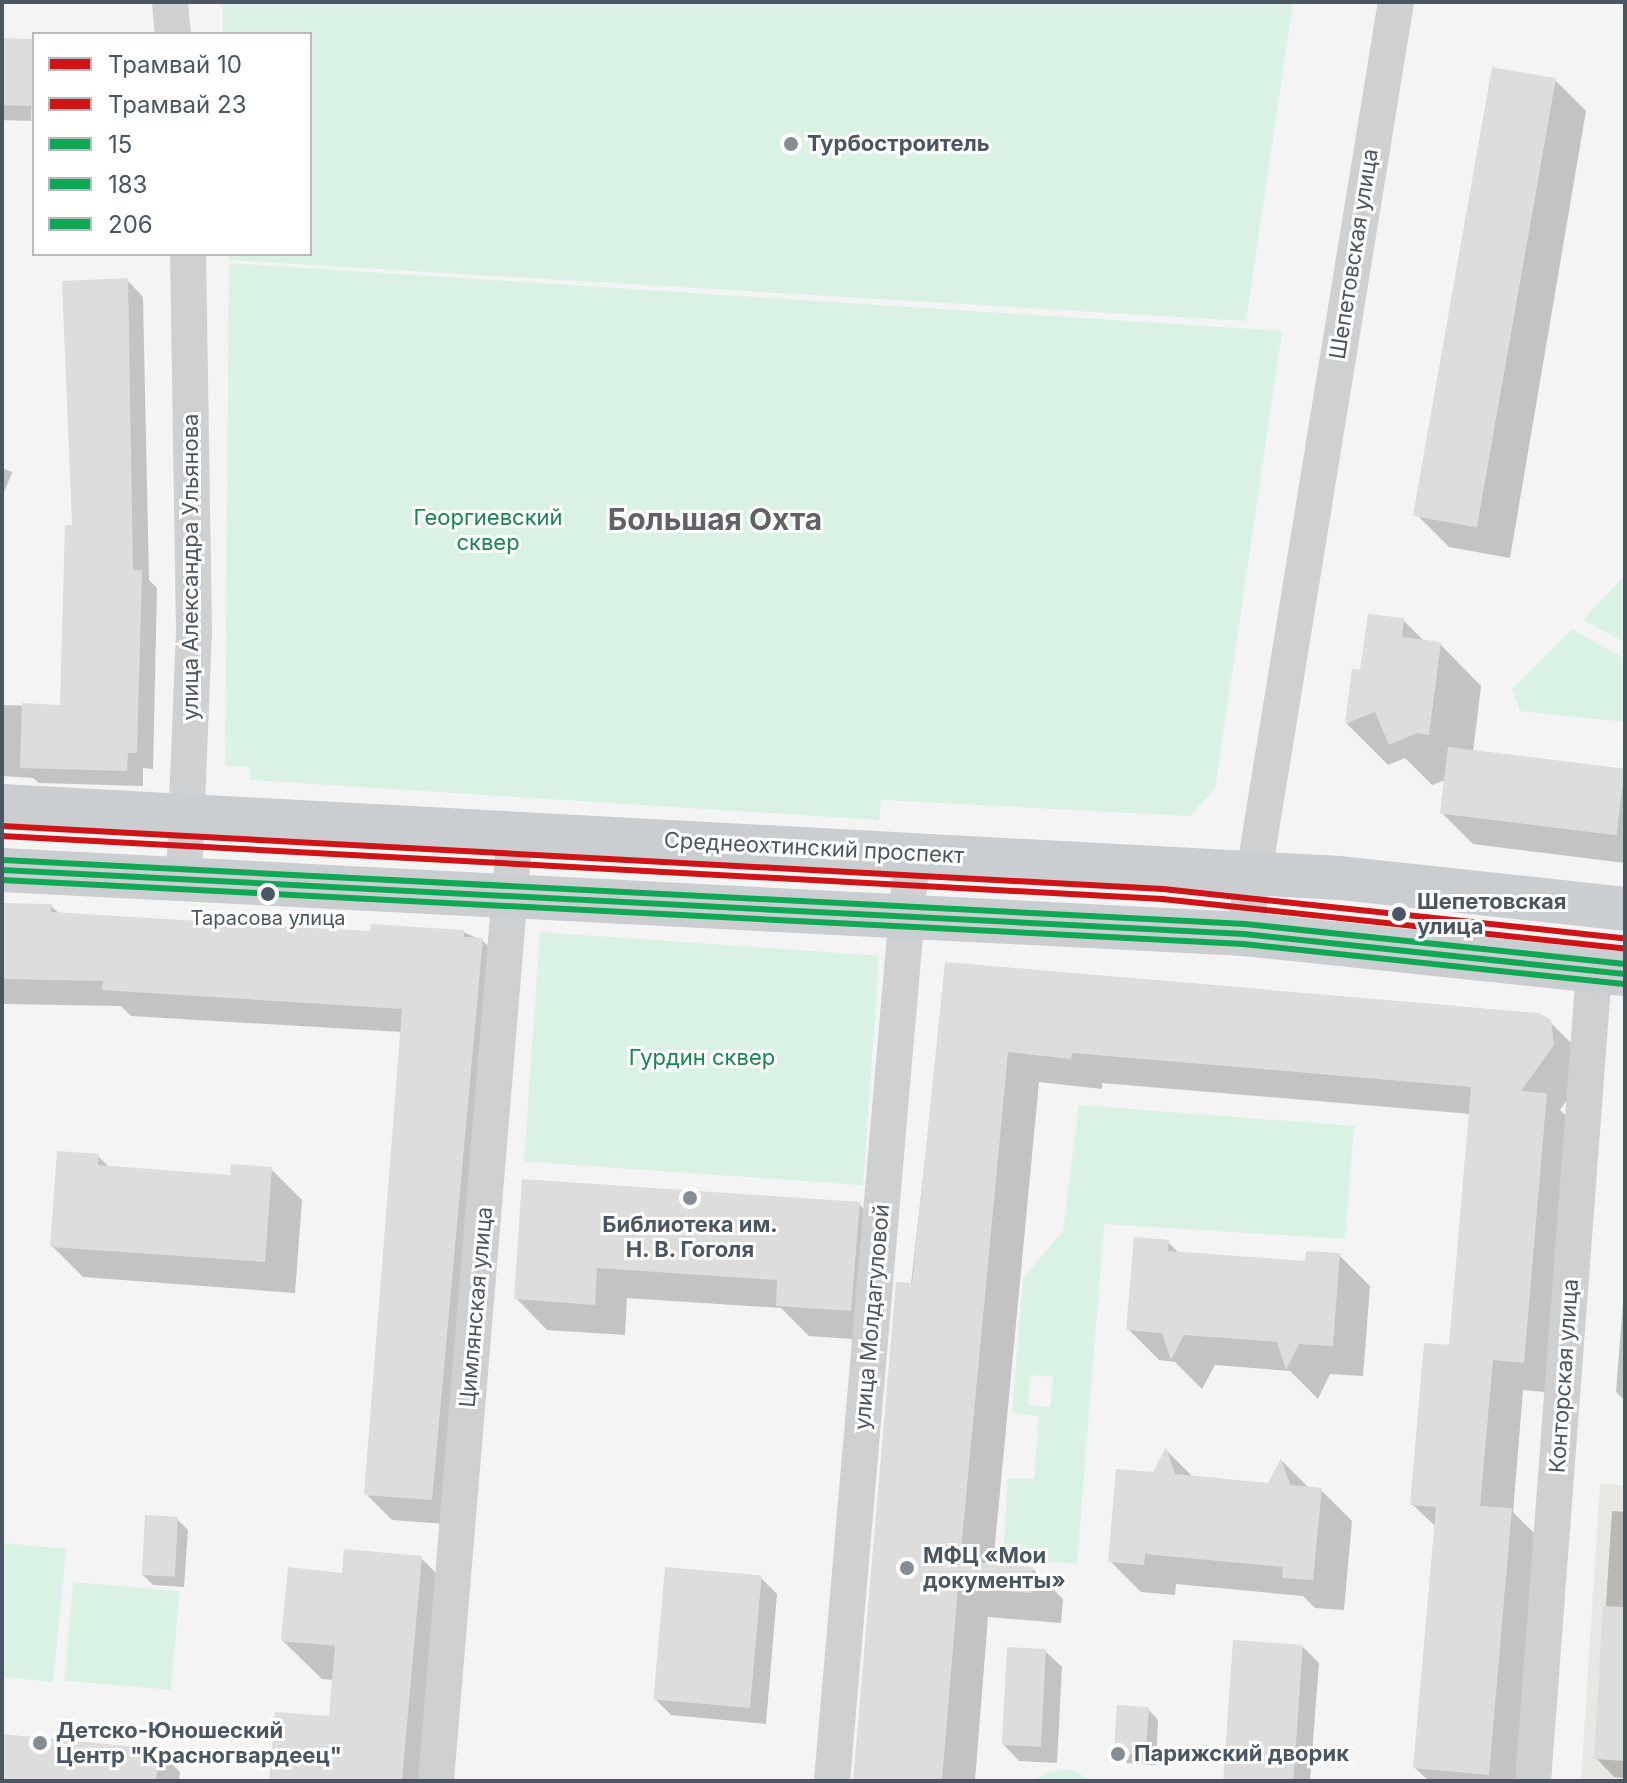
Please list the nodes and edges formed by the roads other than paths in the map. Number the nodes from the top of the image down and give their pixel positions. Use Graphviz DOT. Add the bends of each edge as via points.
graph roads {
  1 [pos="170,2"];
  2 [pos="1396,2"];
  3 [pos="173,32"];
  4 [pos="188,256"];
  5 [pos="2,806"];
  6 [pos="187,815"];
  7 [pos="515,832"];
  8 [pos="912,853"];
  9 [pos="2,870"];
  10 [pos="1253,873"];
  11 [pos="184,879"];
  12 [pos="510,896"];
  13 [pos="1625,909"];
  14 [pos="906,917"];
  15 [pos="1244,934"];
  16 [pos="1610,972"];
  17 [pos="436,1781"];
  18 [pos="832,1781"];
  19 [pos="1533,1781"];
  1 -- 3 [label="street"];
  2 -- 10 [label="street, Шепетовская улица"];
  4 -- 6 [label="street, улица Александра Ульянова" via="194,632"];
  5 -- 6 [label="main road, Среднеохтинский проспект"];
  6 -- 7 [label="main road, Среднеохтинский проспект"];
  6 -- 11 [label="street, улица Александра Ульянова"];
  7 -- 8 [label="main road, Среднеохтинский проспект"];
  7 -- 12 [label="street, Цимлянская улица"];
  8 -- 10 [label="main road, Среднеохтинский проспект"];
  8 -- 14 [label="street, улица Молдагуловой"];
  9 -- 11 [label="main road"];
  10 -- 13 [label="main road, Среднеохтинский проспект"];
  10 -- 15 [label="street, Шепетовская улица"];
  11 -- 12 [label="main road"];
  12 -- 14 [label="main road"];
  12 -- 17 [label="street, Цимлянская улица"];
  14 -- 15 [label="main road"];
  14 -- 18 [label="street, улица Молдагуловой"];
  15 -- 16 [label="main road"];
  16 -- 19 [label="street, Конторская улица"];
}
